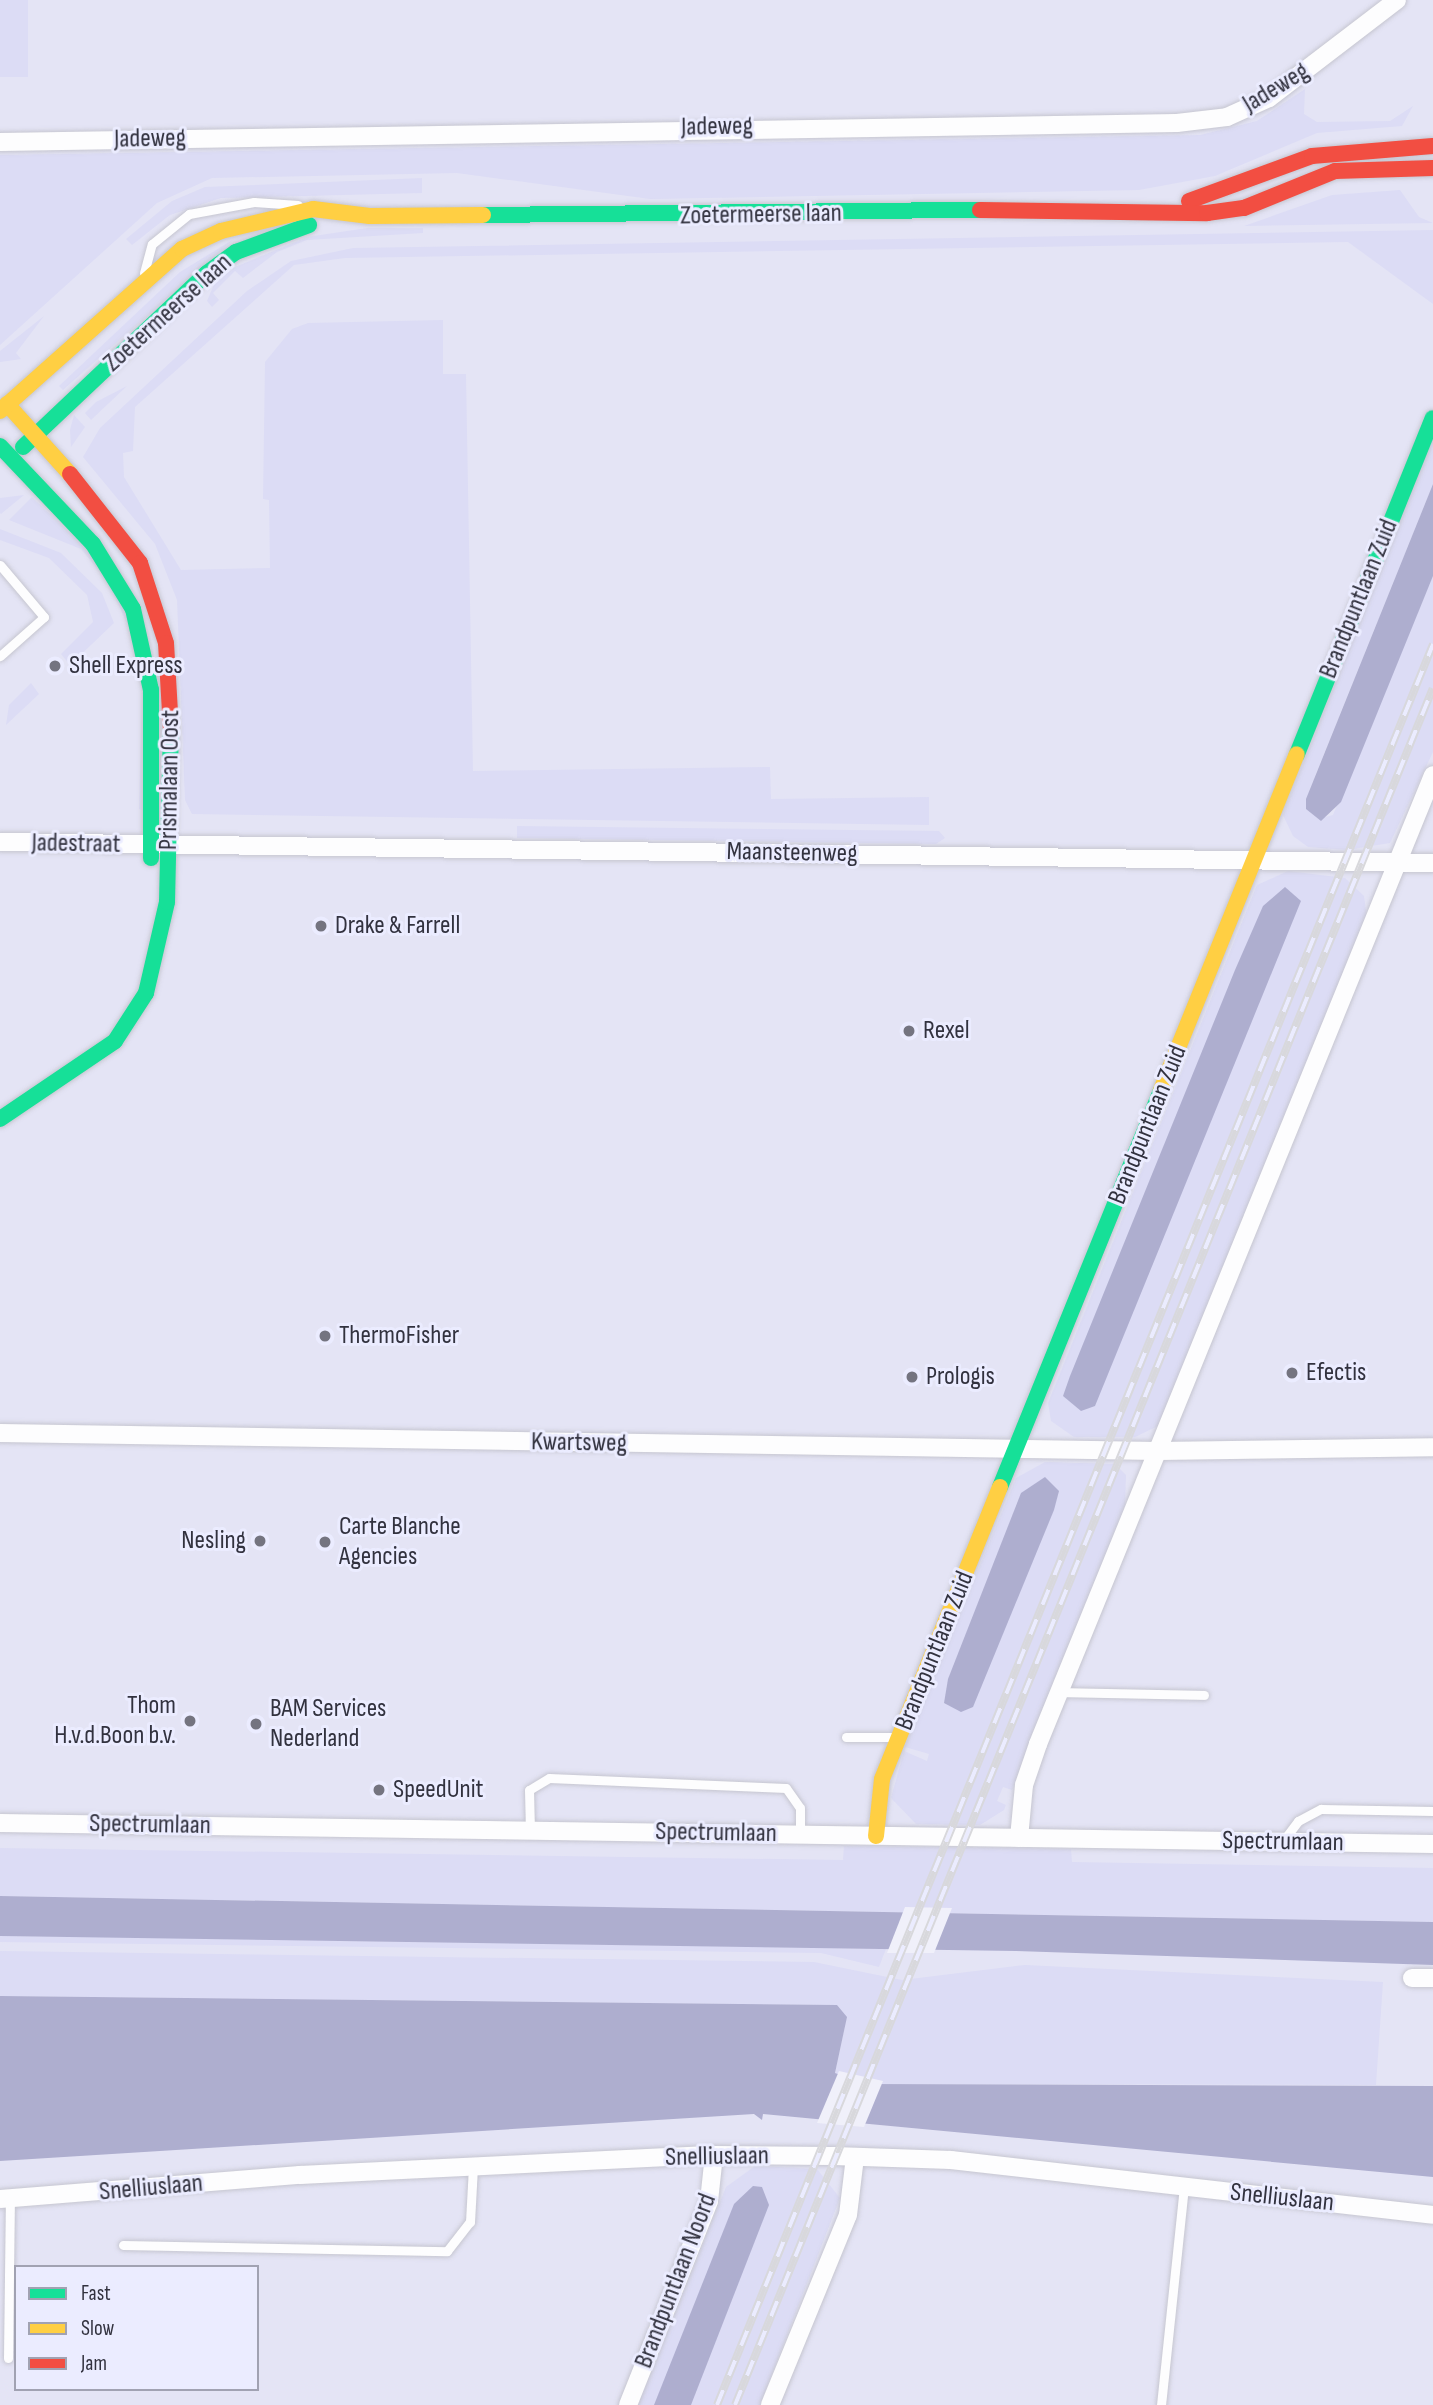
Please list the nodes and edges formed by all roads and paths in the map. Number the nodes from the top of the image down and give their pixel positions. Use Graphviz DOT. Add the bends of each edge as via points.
graph roads {
  1 [pos="1397,0"];
  2 [pos="0,142"];
  3 [pos="1433,146"];
  4 [pos="1433,167"];
  5 [pos="1151,208"];
  6 [pos="313,209"];
  7 [pos="370,216"];
  8 [pos="142,278"];
  9 [pos="2,404"];
  10 [pos="1433,418"];
  11 [pos="35,435"];
  12 [pos="0,446"];
  13 [pos="6,465"];
  14 [pos="0,565"];
  15 [pos="0,656"];
  16 [pos="1433,775"];
  17 [pos="0,842"];
  18 [pos="160,846"];
  19 [pos="1255,860"];
  20 [pos="1398,863"];
  21 [pos="1433,863"];
  22 [pos="0,1119"];
  23 [pos="0,1433"];
  24 [pos="1433,1448"];
  25 [pos="1017,1450"];
  26 [pos="1158,1451"];
  27 [pos="1060,1692"];
  28 [pos="1204,1695"];
  29 [pos="846,1737"];
  30 [pos="900,1737"];
  31 [pos="1433,1811"];
  32 [pos="0,1823"];
  33 [pos="530,1830"];
  34 [pos="800,1835"];
  35 [pos="876,1836"];
  36 [pos="1019,1838"];
  37 [pos="1283,1842"];
  38 [pos="1433,1844"];
  39 [pos="1412,1978"];
  40 [pos="1433,1978"];
  41 [pos="714,2155"];
  42 [pos="855,2157"];
  43 [pos="473,2167"];
  44 [pos="1184,2187"];
  45 [pos="5,2199"];
  46 [pos="1433,2215"];
  47 [pos="123,2245"];
  48 [pos="8,2358"];
  49 [pos="628,2405"];
  50 [pos="770,2405"];
  51 [pos="1161,2405"];
  1 -- 2 [label="street, Jadeweg" via="1269,98 1227,117 1177,123"];
  3 -- 5 [label="street, Zoetermeerse laan" via="1312,156 1219,195"];
  4 -- 5 [label="street, Zoetermeerse laan" via="1335,172 1223,213"];
  5 -- 7 [label="street, Zoetermeerse laan"];
  6 -- 7 [label="street, Zoetermeerse laan"];
  6 -- 8 [label="street, Zoetermeerse laan" via="221,231"];
  6 -- 8 [label="lane, Zoetermeerse laan" via="264,201 189,214 152,244"];
  7 -- 11 [label="street, Zoetermeerse laan" via="315,224 236,252"];
  8 -- 9 [label="street, Zoetermeerse laan"];
  9 -- 11 [label="street, Prismalaan Oost"];
  10 -- 19 [label="street, Brandpuntlaan Zuid"];
  11 -- 13 [label="street, Zoetermeerse laan"];
  11 -- 18 [label="street, Prismalaan Oost" via="116,524 154,598 172,692"];
  12 -- 13 [label="street, Prismalaan Oost"];
  13 -- 18 [label="street, Prismalaan Oost" via="93,544 133,609 150,690"];
  14 -- 15 [label="lane" via="44,617"];
  16 -- 20 [label="street"];
  17 -- 18 [label="street, Jadestraat"];
  18 -- 19 [label="street, Maansteenweg"];
  18 -- 22 [label="street, Prismalaan Oost" via="157,957 146,993 115,1041"];
  19 -- 20 [label="street, Maansteenweg"];
  19 -- 25 [label="street, Brandpuntlaan Zuid"];
  20 -- 21 [label="street, Maansteenweg"];
  20 -- 26 [label="street"];
  23 -- 25 [label="street, Kwartsweg"];
  24 -- 26 [label="street, Kwartsweg"];
  25 -- 26 [label="street, Kwartsweg"];
  25 -- 30 [label="street, Brandpuntlaan Zuid"];
  26 -- 27 [label="street"];
  27 -- 28 [label="lane"];
  27 -- 36 [label="street" via="1024,1785"];
  29 -- 30 [label="lane"];
  30 -- 35 [label="street, Brandpuntlaan Zuid" via="879,1790"];
  31 -- 37 [label="lane" via="1321,1809 1298,1821"];
  32 -- 33 [label="street, Spectrumlaan"];
  33 -- 34 [label="street, Spectrumlaan"];
  33 -- 34 [label="lane" via="529,1790 549,1778 786,1788 800,1808"];
  34 -- 35 [label="street, Spectrumlaan"];
  35 -- 36 [label="street, Spectrumlaan"];
  36 -- 37 [label="street, Spectrumlaan"];
  37 -- 38 [label="street, Spectrumlaan"];
  39 -- 40 [label="street"];
  41 -- 42 [label="street, Snelliuslaan"];
  41 -- 43 [label="street, Snelliuslaan"];
  41 -- 49 [label="street, Brandpuntlaan Noord" via="705,2213"];
  42 -- 44 [label="street, Snelliuslaan" via="951,2160"];
  42 -- 50 [label="street" via="848,2215"];
  43 -- 45 [label="street, Snelliuslaan"];
  43 -- 47 [label="lane" via="470,2222 447,2251"];
  44 -- 46 [label="street, Snelliuslaan"];
  44 -- 51 [label="lane"];
  45 -- 48 [label="lane"];
}
